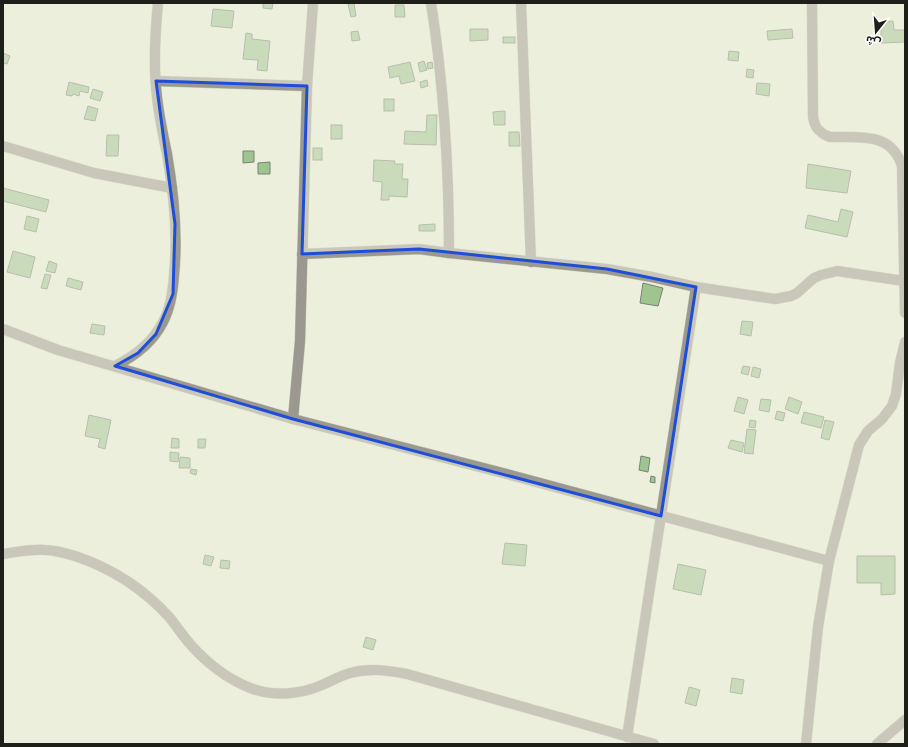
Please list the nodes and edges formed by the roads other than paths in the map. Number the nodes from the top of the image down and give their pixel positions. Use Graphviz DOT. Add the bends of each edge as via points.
graph roads {
  1 [pos="158,3"];
  2 [pos="313,3"];
  3 [pos="431,3"];
  4 [pos="521,3"];
  5 [pos="812,3"];
  6 [pos="156,81"];
  7 [pos="307,86"];
  8 [pos="3,146"];
  9 [pos="172,188"];
  10 [pos="449,253"];
  11 [pos="302,254"];
  12 [pos="531,262"];
  13 [pos="904,281"];
  14 [pos="696,287"];
  15 [pos="905,313"];
  16 [pos="3,329"];
  17 [pos="905,342"];
  18 [pos="115,366"];
  19 [pos="293,419"];
  20 [pos="661,516"];
  21 [pos="3,554"];
  22 [pos="829,561"];
  23 [pos="905,720"];
  24 [pos="627,737"];
  25 [pos="654,744"];
  26 [pos="806,744"];
  27 [pos="877,744"];
  1 -- 6 [label="street"];
  2 -- 7 [label="street"];
  3 -- 10 [label="street" via="446,129"];
  4 -- 12 [label="street"];
  5 -- 13 [label="street" via="813,122 818,131 830,137 870,138 882,141 895,151 902,170"];
  6 -- 7 [label="street"];
  6 -- 9 [label="street"];
  7 -- 11 [label="street"];
  8 -- 9 [label="street" via="94,173"];
  9 -- 18 [label="street" via="176,259 169,308 156,334 147,344 132,357"];
  10 -- 11 [label="street" via="419,249"];
  10 -- 12 [label="street"];
  11 -- 19 [label="street" via="300,341"];
  12 -- 14 [label="street" via="607,269"];
  13 -- 14 [label="street" via="836,271 814,278 791,296 775,299"];
  13 -- 15 [label="street"];
  14 -- 20 [label="street"];
  16 -- 18 [label="street" via="58,350"];
  17 -- 22 [label="street" via="892,406 868,431 859,445"];
  18 -- 19 [label="street"];
  19 -- 20 [label="street"];
  20 -- 22 [label="street"];
  20 -- 24 [label="street"];
  21 -- 24 [label="street" via="45,550 67,554 109,570 128,581 157,605 191,646 211,664 249,688 289,693 311,689 350,673 365,670 393,671"];
  22 -- 26 [label="street" via="818,627"];
  23 -- 27 [label="street"];
  24 -- 25 [label="street"];
}
